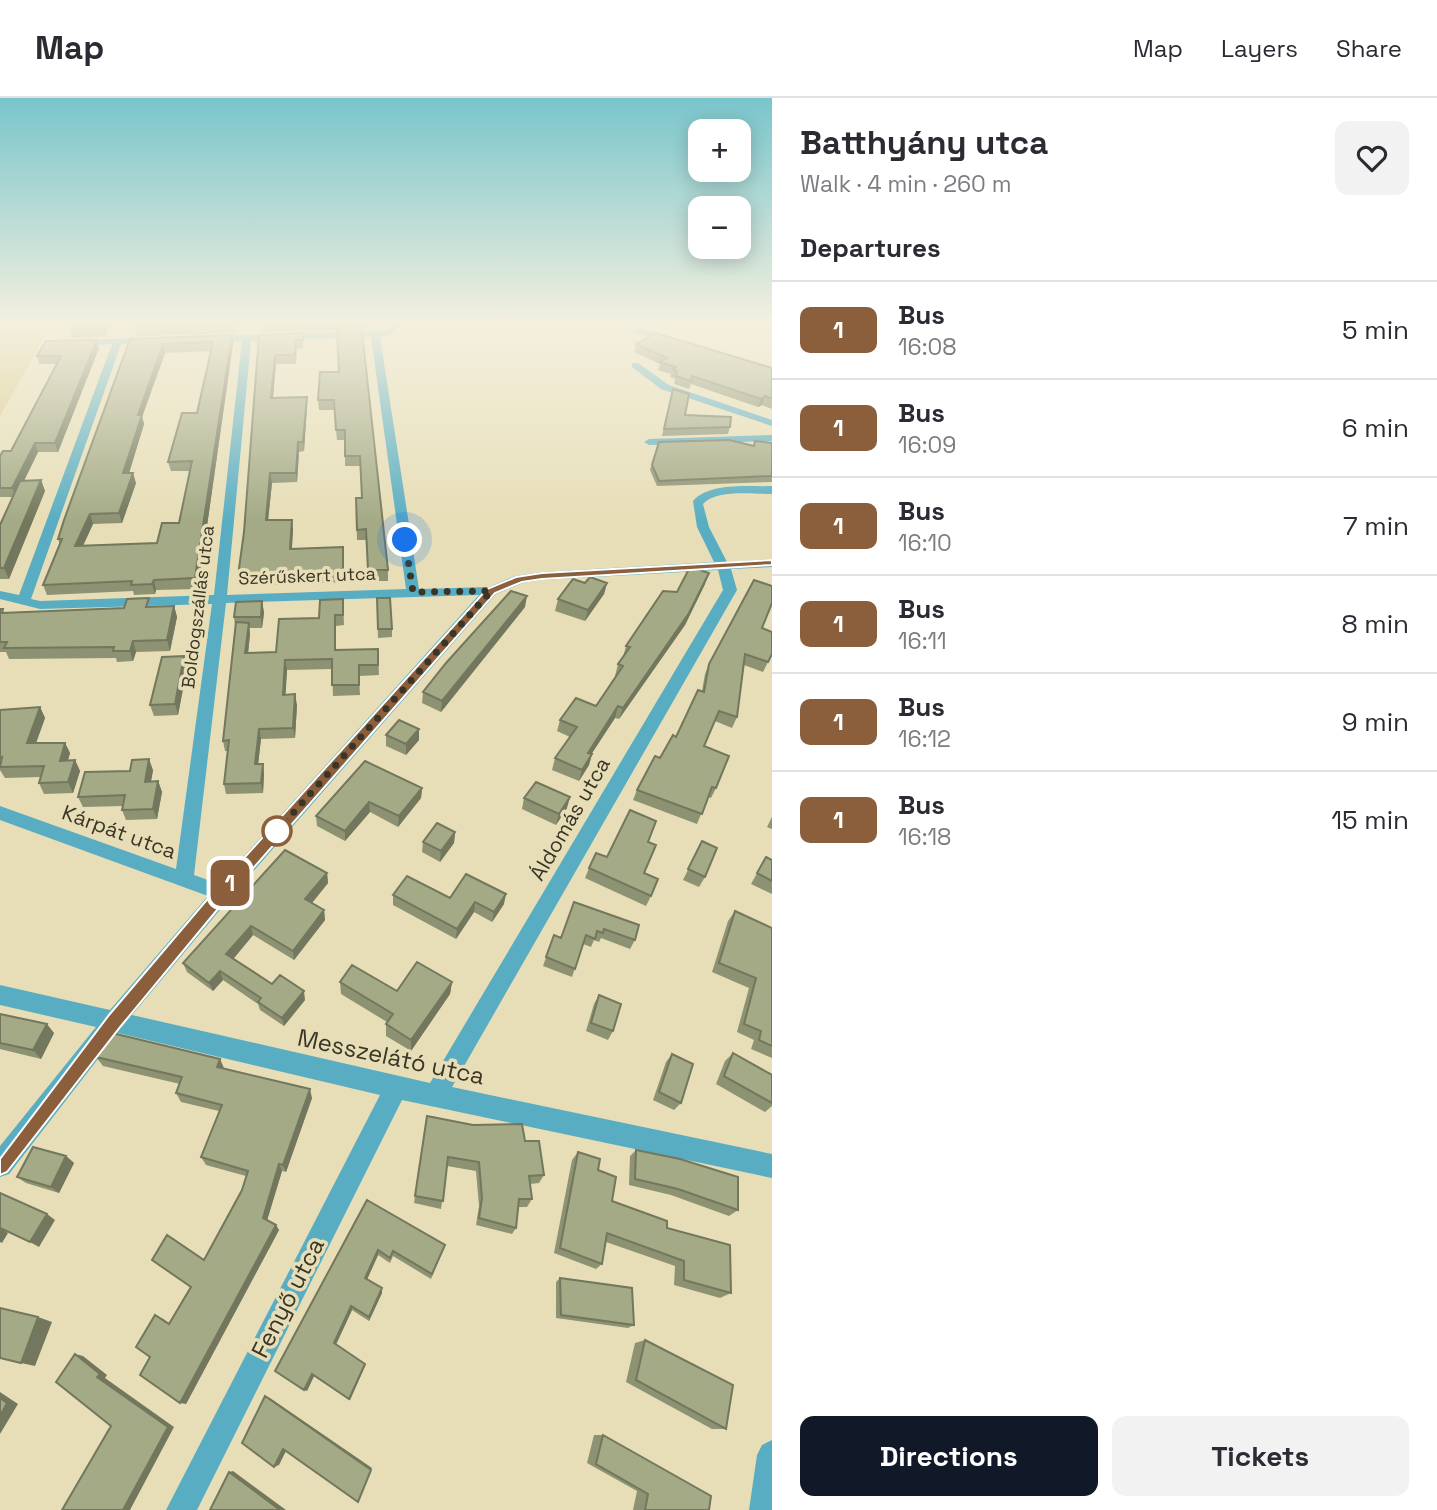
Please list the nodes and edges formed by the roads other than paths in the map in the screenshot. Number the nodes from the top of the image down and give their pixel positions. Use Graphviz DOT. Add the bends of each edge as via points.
graph roads {
  1 [pos="100,390"];
  2 [pos="242,390"];
  3 [pos="382,390"];
  4 [pos="674,390"];
  5 [pos="772,423"];
  6 [pos="772,438"];
  7 [pos="649,442"];
  8 [pos="772,490"];
  9 [pos="772,563"];
  10 [pos="722,565"];
  11 [pos="491,591"];
  12 [pos="413,592"];
  13 [pos="0,595"];
  14 [pos="220,599"];
  15 [pos="23,602"];
  16 [pos="0,813"];
  17 [pos="184,881"];
  18 [pos="222,893"];
  19 [pos="0,995"];
  20 [pos="115,1020"];
  21 [pos="396,1087"];
  22 [pos="436,1094"];
  23 [pos="0,1165"];
  24 [pos="772,1166"];
  25 [pos="772,1455"];
  26 [pos="181,1510"];
  27 [pos="764,1510"];
  1 -- 15 [label="street"];
  2 -- 14 [label="street, Boldogszállás utca"];
  3 -- 12 [label="street"];
  4 -- 5 [label="street"];
  6 -- 7 [label="street"];
  8 -- 10 [label="street" via="721,492 703,497 698,504 699,523"];
  9 -- 10 [label="street"];
  10 -- 11 [label="street" via="542,576"];
  10 -- 22 [label="street, Áldomás utca" via="730,590"];
  11 -- 12 [label="street, Szérűskert utca"];
  11 -- 18 [label="street"];
  12 -- 14 [label="street, Szérűskert utca"];
  13 -- 15 [label="street, Szérűskert utca"];
  14 -- 15 [label="street, Szérűskert utca" via="40,606"];
  14 -- 17 [label="street, Boldogszállás utca"];
  16 -- 17 [label="street, Kárpát utca"];
  17 -- 18 [label="street, Kárpát utca"];
  18 -- 20 [label="street"];
  19 -- 20 [label="street, Messzelátó utca"];
  20 -- 21 [label="street, Messzelátó utca"];
  20 -- 23 [label="street"];
  21 -- 22 [label="street, Messzelátó utca"];
  21 -- 26 [label="street, Fenyő utca"];
  22 -- 24 [label="street, Messzelátó utca"];
  25 -- 27 [label="street"];
}
